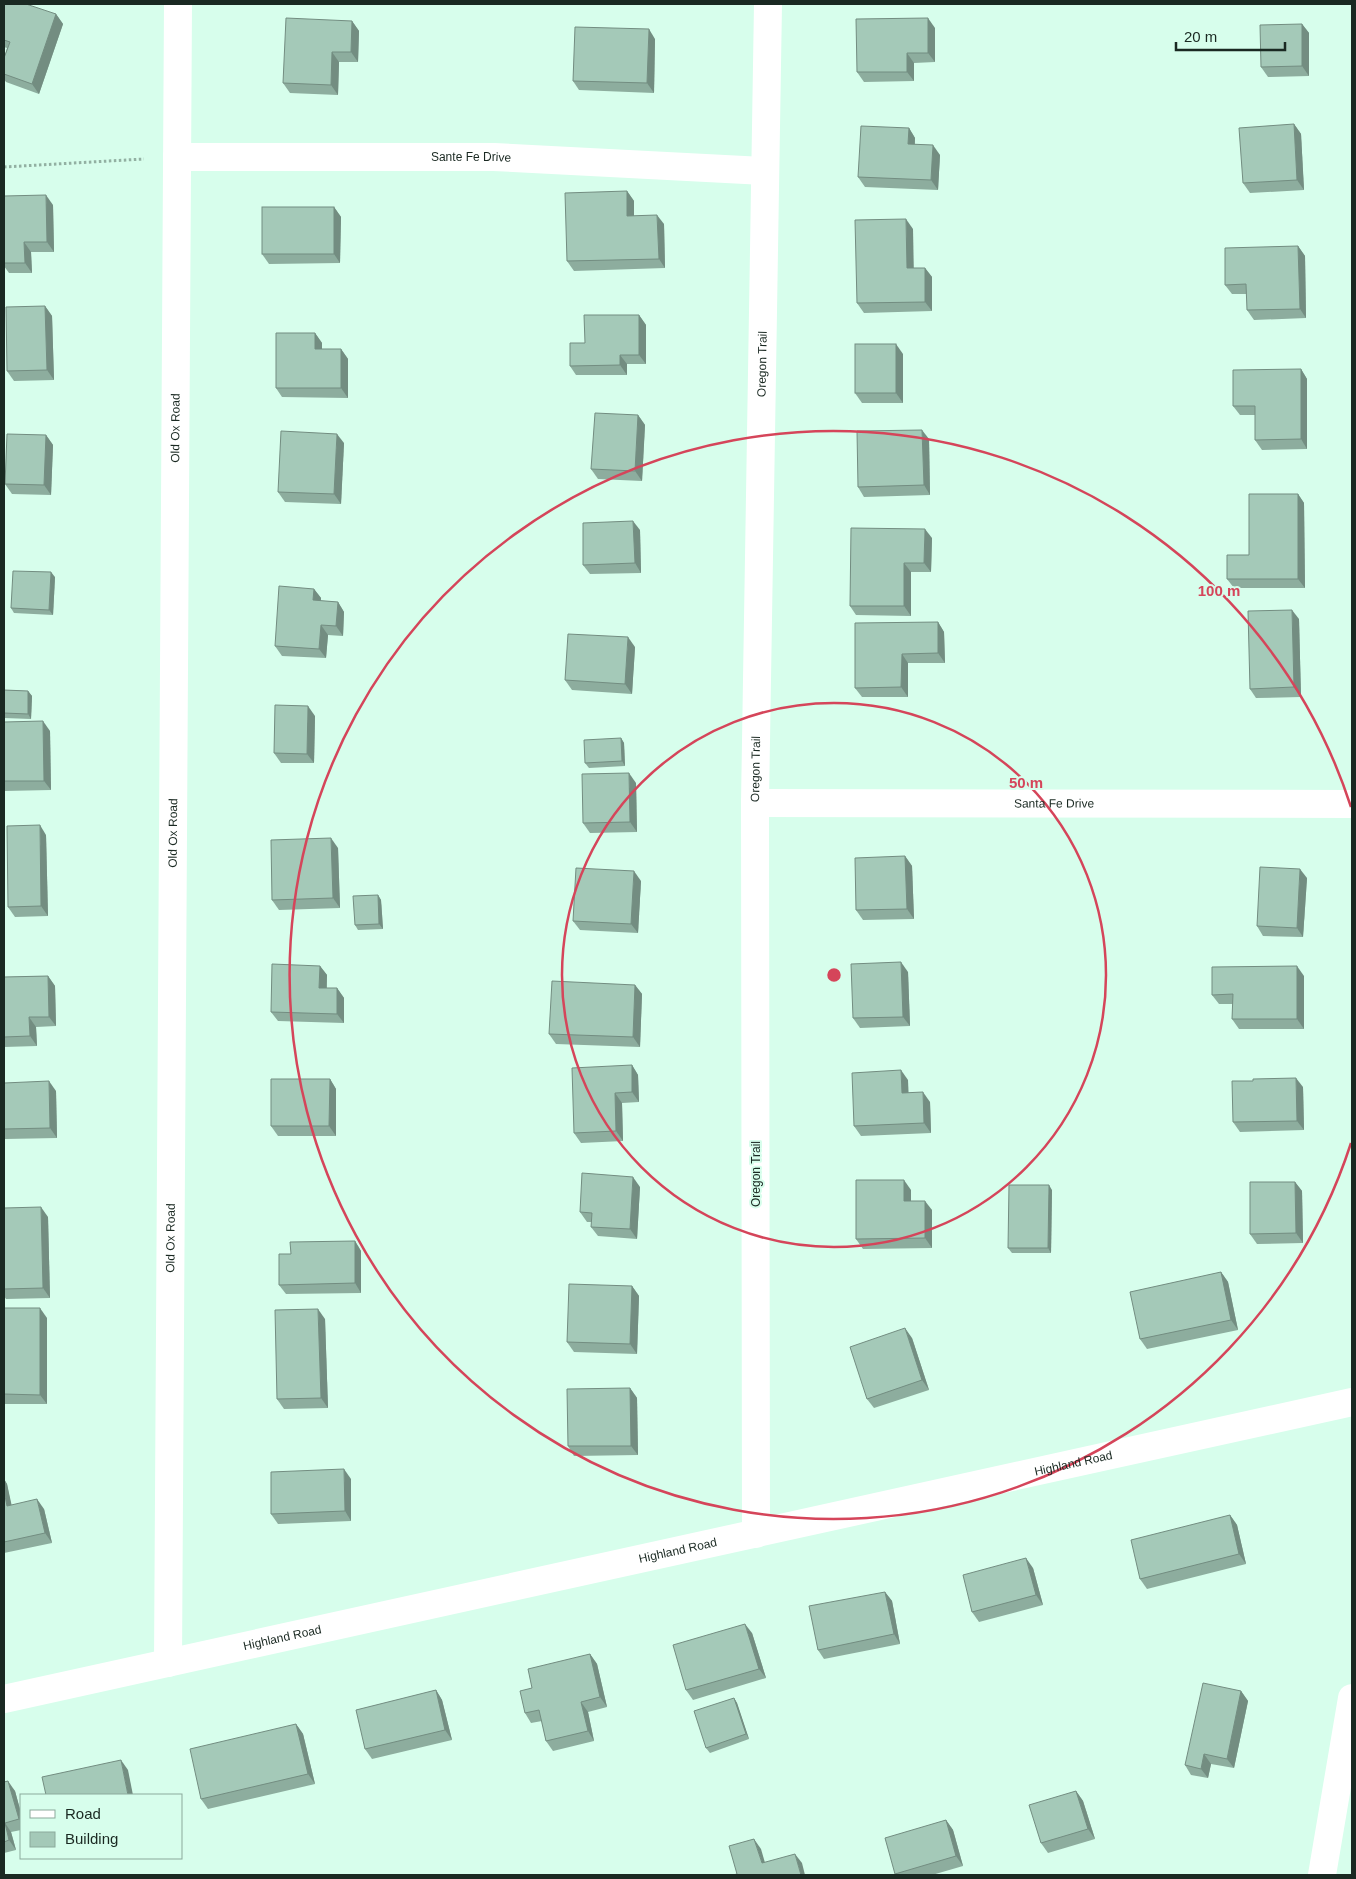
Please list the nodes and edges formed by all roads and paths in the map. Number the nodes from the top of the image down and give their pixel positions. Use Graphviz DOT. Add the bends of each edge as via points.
graph roads {
  1 [pos="178,4"];
  2 [pos="768,4"];
  3 [pos="177,157"];
  4 [pos="4,167"];
  5 [pos="765,171"];
  6 [pos="755,802"];
  7 [pos="1352,804"];
  8 [pos="1352,1402"];
  9 [pos="756,1534"];
  10 [pos="168,1663"];
  11 [pos="1352,1698"];
  12 [pos="4,1699"];
  13 [pos="1322,1875"];
  1 -- 3 [label="street, Old Ox Road"];
  2 -- 5 [label="street, Oregon Trail"];
  3 -- 4 [label="path"];
  3 -- 5 [label="street, Sante Fe Drive" via="494,157"];
  3 -- 10 [label="street, Old Ox Road"];
  5 -- 6 [label="street, Oregon Trail"];
  6 -- 7 [label="street, Santa Fe Drive"];
  6 -- 9 [label="street, Oregon Trail"];
  8 -- 9 [label="street, Highland Road"];
  9 -- 10 [label="street, Highland Road"];
  10 -- 12 [label="street, Highland Road"];
  11 -- 13 [label="street"];
}
